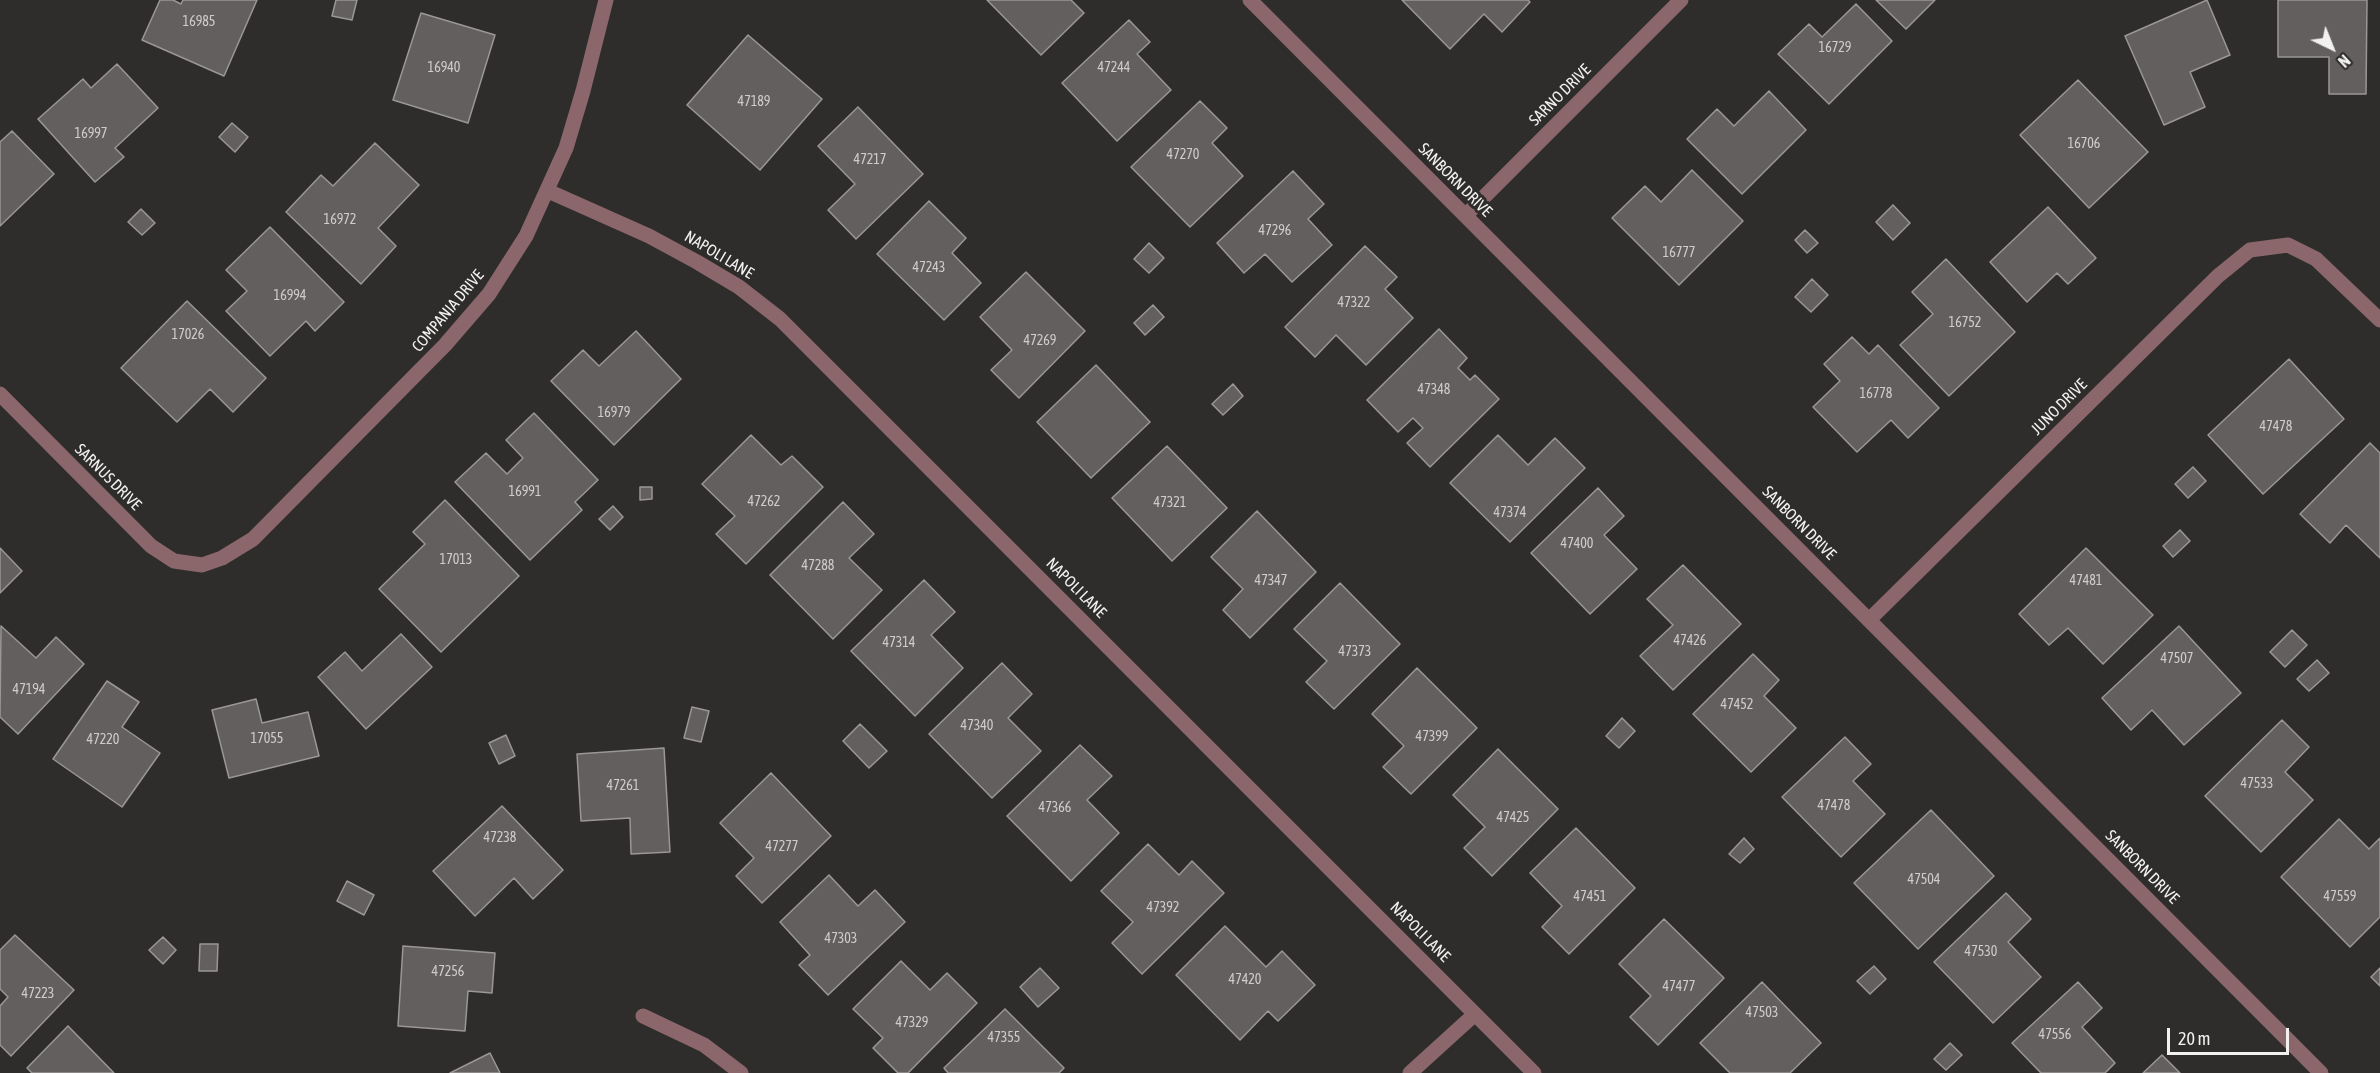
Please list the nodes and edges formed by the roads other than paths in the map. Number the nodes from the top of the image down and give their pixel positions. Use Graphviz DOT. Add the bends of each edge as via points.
graph roads {
  1 [pos="606,0"];
  2 [pos="1250,0"];
  3 [pos="1681,0"];
  4 [pos="548,191"];
  5 [pos="1466,215"];
  6 [pos="2380,320"];
  7 [pos="0,394"];
  8 [pos="202,565"];
  9 [pos="1870,619"];
  10 [pos="1475,1014"];
  11 [pos="643,1016"];
  12 [pos="741,1073"];
  13 [pos="1410,1073"];
  14 [pos="1534,1073"];
  15 [pos="2321,1073"];
  1 -- 4 [label="street, COMPANIA DRIVE" via="573,125"];
  2 -- 5 [label="street, SANBORN DRIVE"];
  3 -- 5 [label="street, SARNO DRIVE"];
  4 -- 8 [label="street, COMPANIA DRIVE" via="526,236 489,294 445,345 253,539"];
  4 -- 10 [label="street, NAPOLI LANE" via="688,256 780,318"];
  5 -- 9 [label="street, SANBORN DRIVE"];
  6 -- 9 [label="street, JUNO DRIVE" via="2316,259 2288,245 2250,250 2218,276"];
  7 -- 8 [label="street, SARNUS DRIVE" via="151,546 174,561"];
  9 -- 15 [label="street, SANBORN DRIVE"];
  10 -- 13 [label="street"];
  10 -- 14 [label="street, NAPOLI LANE"];
  11 -- 12 [label="street" via="704,1045"];
}
